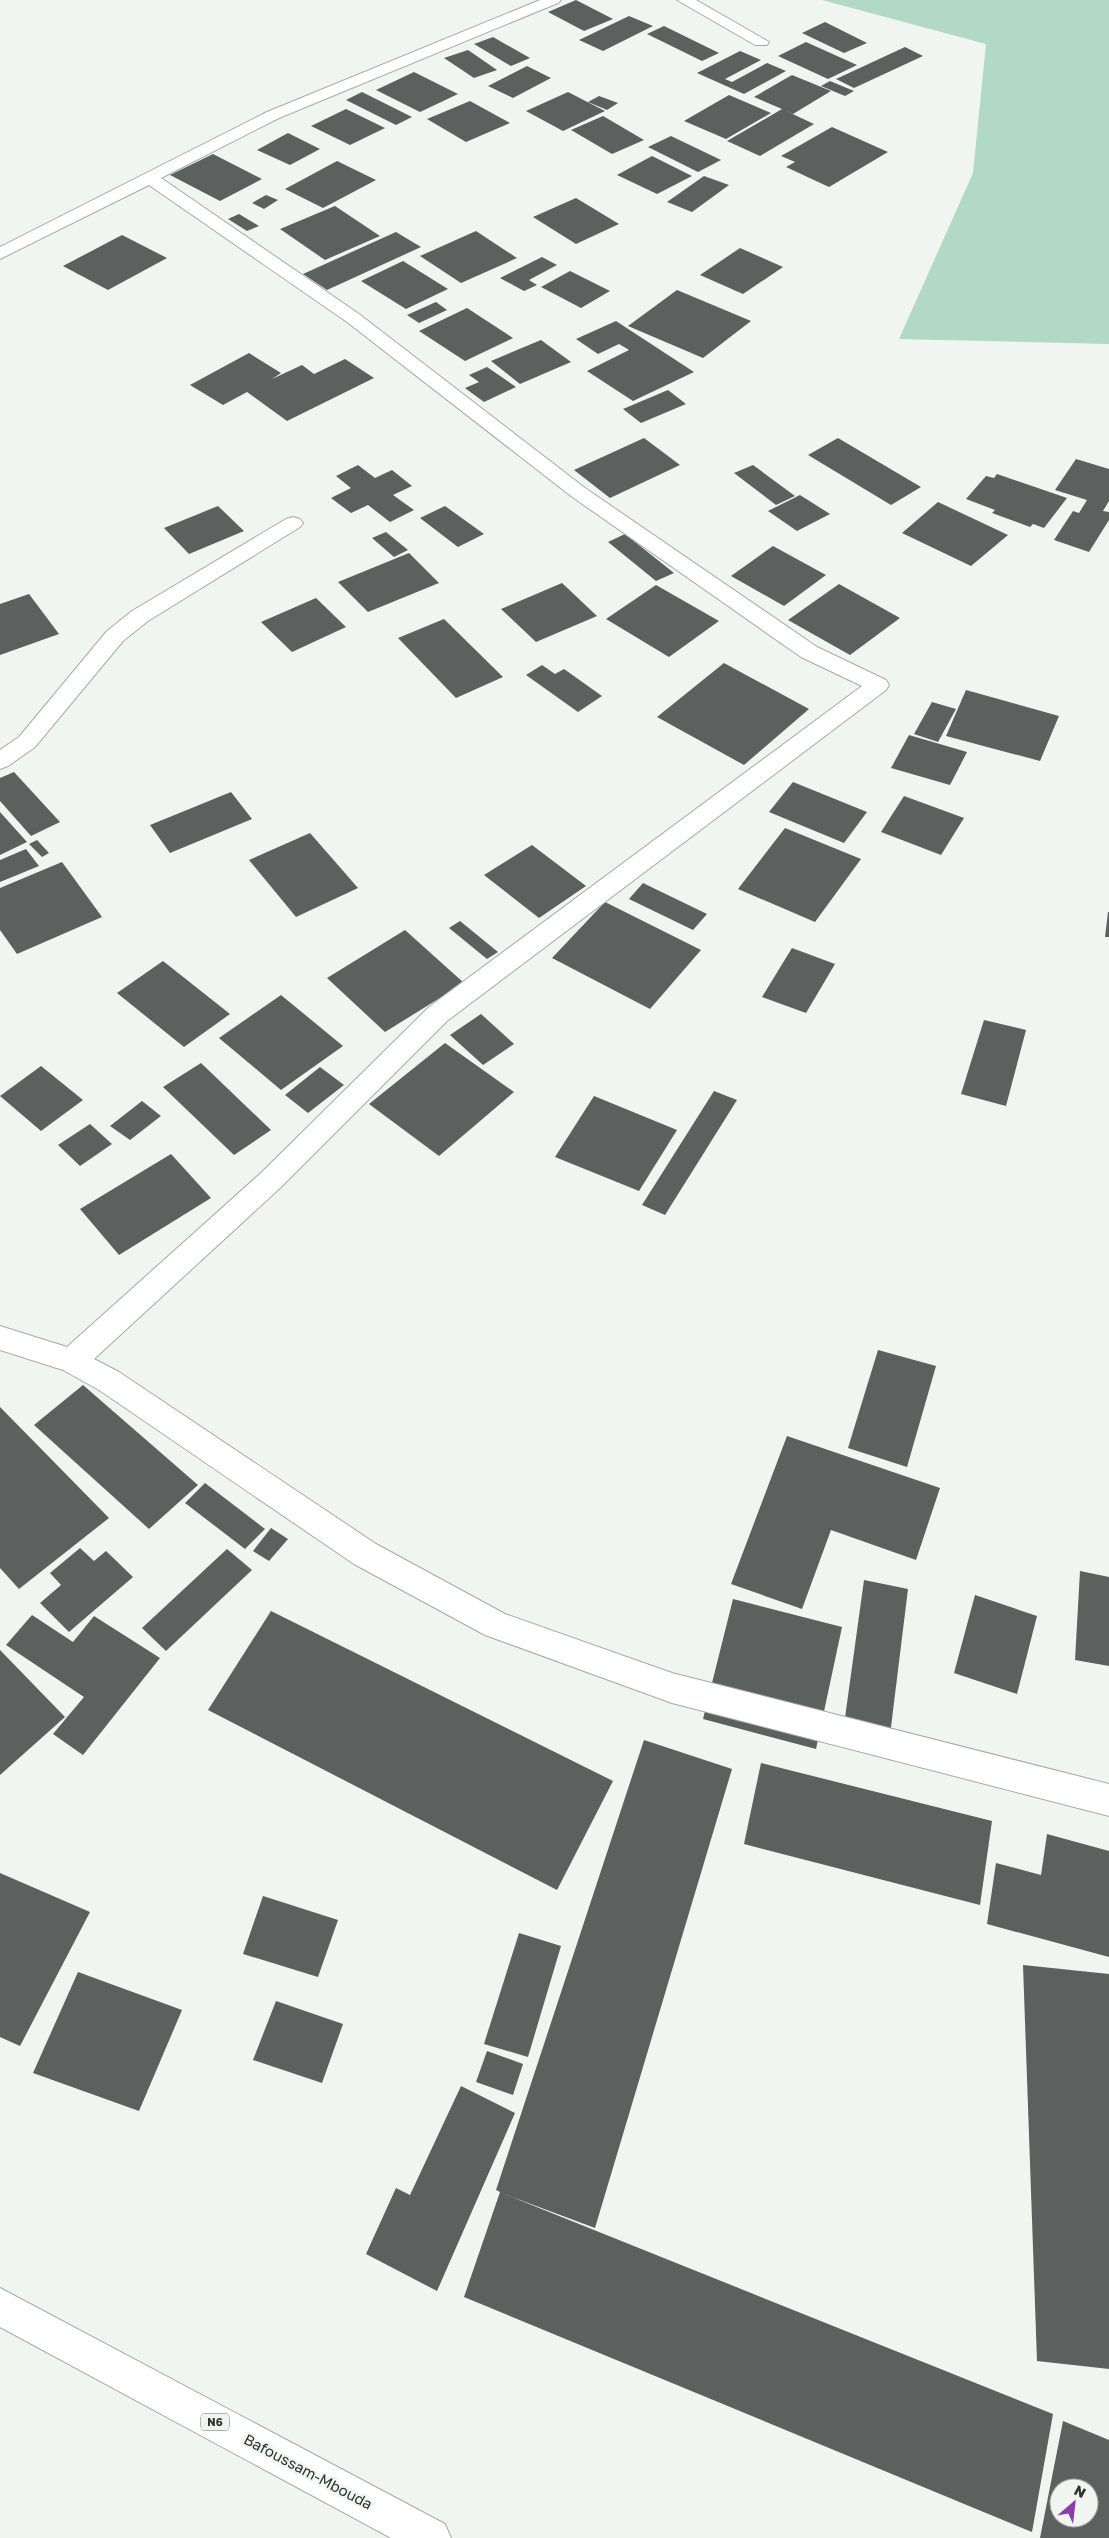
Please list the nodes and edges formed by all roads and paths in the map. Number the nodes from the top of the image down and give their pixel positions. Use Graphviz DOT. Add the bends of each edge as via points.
graph roads {
  1 [pos="553,0"];
  2 [pos="685,0"];
  3 [pos="760,42"];
  4 [pos="151,178"];
  5 [pos="0,254"];
  6 [pos="293,523"];
  7 [pos="0,761"];
  8 [pos="0,1338"];
  9 [pos="72,1361"];
  10 [pos="1109,1800"];
  11 [pos="0,2307"];
  12 [pos="430,2538"];
  1 -- 4 [label="main road" via="273,115"];
  2 -- 3 [label="main road"];
  4 -- 5 [label="main road"];
  4 -- 9 [label="main road" via="354,318 586,498 809,652 878,685 438,1014 271,1180"];
  6 -- 7 [label="main road" via="140,616 116,636 27,742"];
  8 -- 9 [label="main road"];
  9 -- 10 [label="main road" via="109,1381 365,1554 496,1625 672,1688"];
  11 -- 12 [label="main road, Bafoussam-Mbouda / N6"];
}
